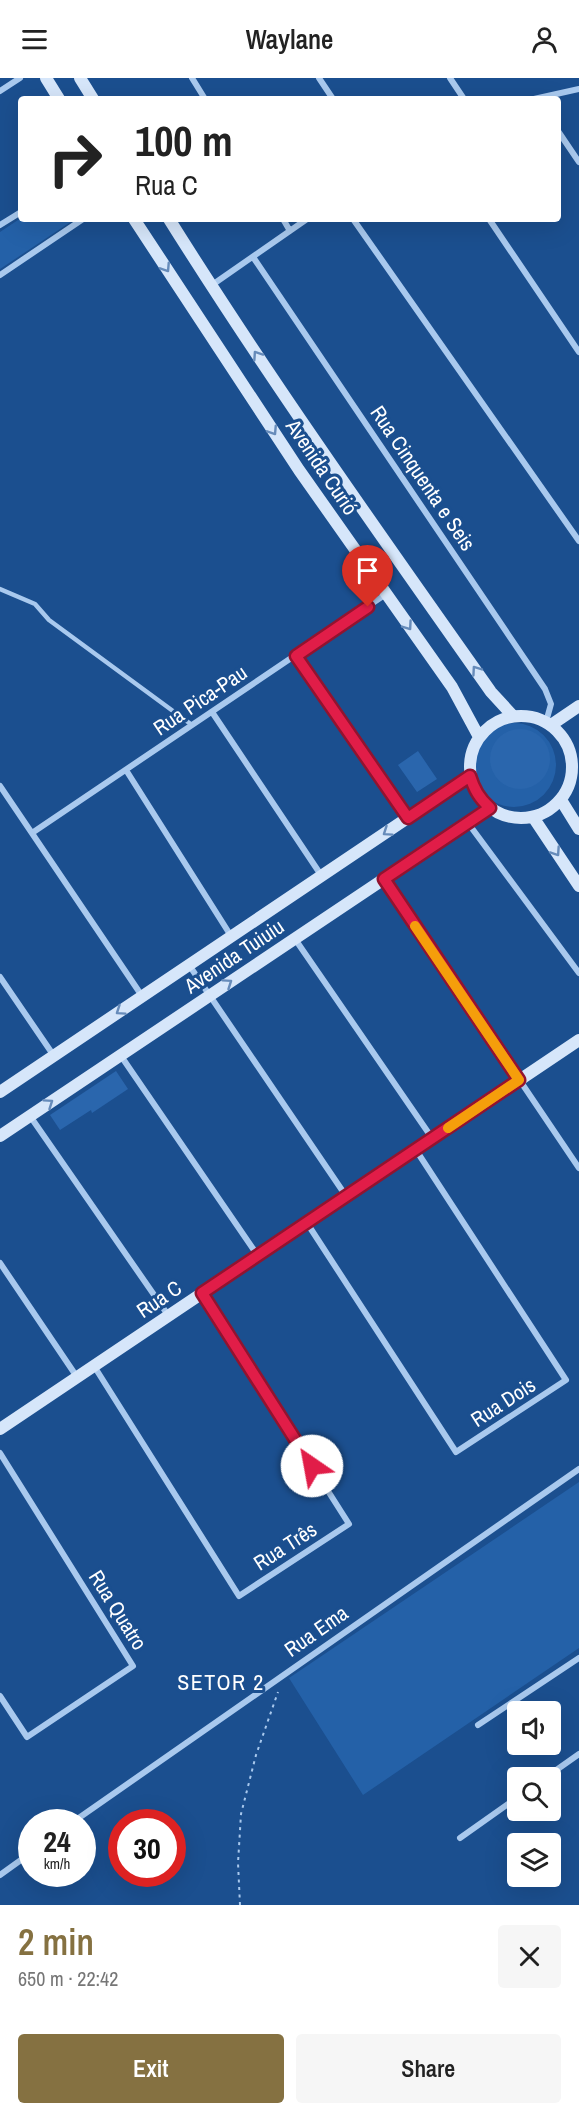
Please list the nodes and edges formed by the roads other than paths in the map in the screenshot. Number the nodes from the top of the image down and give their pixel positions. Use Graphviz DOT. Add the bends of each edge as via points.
graph roads {
  1 [pos="20,78"];
  2 [pos="46,78"];
  3 [pos="80,78"];
  4 [pos="192,78"];
  5 [pos="319,78"];
  6 [pos="450,78"];
  7 [pos="579,89"];
  8 [pos="0,91"];
  9 [pos="57,96"];
  10 [pos="91,96"];
  11 [pos="203,96"];
  12 [pos="331,96"];
  13 [pos="462,96"];
  14 [pos="549,96"];
  15 [pos="561,135"];
  16 [pos="579,162"];
  17 [pos="18,214"];
  18 [pos="79,222"];
  19 [pos="136,222"];
  20 [pos="171,222"];
  21 [pos="285,222"];
  22 [pos="303,222"];
  23 [pos="355,222"];
  24 [pos="491,222"];
  25 [pos="0,225"];
  26 [pos="290,231"];
  27 [pos="253,257"];
  28 [pos="0,275"];
  29 [pos="211,286"];
  30 [pos="579,352"];
  31 [pos="579,541"];
  32 [pos="0,589"];
  33 [pos="386,594"];
  34 [pos="296,656"];
  35 [pos="579,706"];
  36 [pos="212,712"];
  37 [pos="513,716"];
  38 [pos="549,723"];
  39 [pos="192,725"];
  40 [pos="479,737"];
  41 [pos="576,757"];
  42 [pos="126,770"];
  43 [pos="470,776"];
  44 [pos="0,786"];
  45 [pos="561,800"];
  46 [pos="490,808"];
  47 [pos="408,818"];
  48 [pos="533,818"];
  49 [pos="468,823"];
  50 [pos="579,829"];
  51 [pos="32,833"];
  52 [pos="321,875"];
  53 [pos="384,879"];
  54 [pos="579,886"];
  55 [pos="231,936"];
  56 [pos="295,939"];
  57 [pos="189,964"];
  58 [pos="579,973"];
  59 [pos="0,976"];
  60 [pos="142,996"];
  61 [pos="209,996"];
  62 [pos="579,1040"];
  63 [pos="120,1055"];
  64 [pos="54,1056"];
  65 [pos="519,1080"];
  66 [pos="0,1092"];
  67 [pos="30,1116"];
  68 [pos="0,1136"];
  69 [pos="433,1138"];
  70 [pos="416,1150"];
  71 [pos="579,1168"];
  72 [pos="346,1197"];
  73 [pos="307,1223"];
  74 [pos="258,1256"];
  75 [pos="0,1263"];
  76 [pos="202,1293"];
  77 [pos="169,1316"];
  78 [pos="94,1366"];
  79 [pos="77,1377"];
  80 [pos="0,1429"];
  81 [pos="0,1453"];
  82 [pos="579,1469"];
  83 [pos="579,1658"];
  84 [pos="0,1696"];
  85 [pos="478,1725"];
  86 [pos="579,1754"];
  87 [pos="561,1767"];
  88 [pos="507,1805"];
  89 [pos="91,1809"];
  90 [pos="460,1838"];
  91 [pos="18,1862"];
  92 [pos="0,1875"];
  1 -- 8 [label="street"];
  2 -- 9 [label="main road"];
  3 -- 10 [label="main road"];
  4 -- 11 [label="street"];
  5 -- 12 [label="street"];
  6 -- 13 [label="street"];
  7 -- 14 [label="street"];
  15 -- 16 [label="street"];
  17 -- 25 [label="street"];
  18 -- 28 [label="street"];
  19 -- 33 [label="main road, Avenida Curió, one-way" via="299,470"];
  20 -- 29 [label="main road, Avenida Curió"];
  21 -- 26 [label="street"];
  22 -- 26 [label="street"];
  23 -- 31 [label="street"];
  24 -- 30 [label="street"];
  26 -- 27 [label="street"];
  27 -- 29 [label="street"];
  27 -- 38 [label="street, Rua Cinquenta e Seis" via="545,689 551,704"];
  37 -- 29 [label="main road, Avenida Curió, one-way" via="491,692"];
  32 -- 39 [label="lane" via="35,604 49,620"];
  33 -- 34 [label="street, Rua Pica-Pau"];
  33 -- 40 [label="main road, Avenida Curió, one-way" via="452,687"];
  34 -- 36 [label="street, Rua Pica-Pau"];
  34 -- 47 [label="street"];
  35 -- 38 [label="main road"];
  36 -- 39 [label="street, Rua Pica-Pau"];
  36 -- 52 [label="street"];
  37 -- 38 [label="main road" via="530,716"];
  37 -- 40 [label="main road" via="500,720"];
  38 -- 41 [label="main road"];
  39 -- 42 [label="street, Rua Pica-Pau"];
  40 -- 43 [label="main road" via="471,755"];
  41 -- 45 [label="main road"];
  42 -- 51 [label="street, Rua Pica-Pau"];
  42 -- 55 [label="street"];
  43 -- 46 [label="main road" via="480,799"];
  43 -- 47 [label="main road, Avenida Tuiuiu"];
  44 -- 51 [label="street"];
  45 -- 48 [label="main road"];
  45 -- 50 [label="main road"];
  46 -- 48 [label="main road" via="503,816"];
  46 -- 49 [label="main road, Avenida Tuiuiu"];
  47 -- 52 [label="main road, Avenida Tuiuiu, one-way"];
  48 -- 54 [label="main road, one-way"];
  49 -- 53 [label="main road, Avenida Tuiuiu"];
  49 -- 58 [label="street"];
  51 -- 60 [label="street"];
  52 -- 55 [label="main road, Avenida Tuiuiu"];
  53 -- 56 [label="main road, Avenida Tuiuiu"];
  53 -- 65 [label="street"];
  55 -- 57 [label="main road, Avenida Tuiuiu"];
  61 -- 56 [label="main road, Avenida Tuiuiu, one-way"];
  56 -- 69 [label="street"];
  57 -- 60 [label="main road, Avenida Tuiuiu"];
  57 -- 61 [label="street"];
  59 -- 64 [label="street"];
  60 -- 64 [label="main road, Avenida Tuiuiu, one-way"];
  61 -- 63 [label="main road, Avenida Tuiuiu"];
  61 -- 72 [label="street"];
  62 -- 65 [label="main road, Rua C"];
  67 -- 63 [label="main road, Avenida Tuiuiu, one-way"];
  63 -- 74 [label="street"];
  64 -- 66 [label="main road, Avenida Tuiuiu"];
  65 -- 69 [label="main road, Rua C"];
  65 -- 71 [label="street"];
  67 -- 68 [label="main road, Avenida Tuiuiu"];
  67 -- 77 [label="street"];
  69 -- 70 [label="main road, Rua C"];
  70 -- 72 [label="main road, Rua C"];
  70 -- 73 [label="street, Rua Dois" via="566,1380 456,1452"];
  72 -- 73 [label="main road, Rua C"];
  73 -- 74 [label="main road, Rua C"];
  74 -- 76 [label="main road, Rua C"];
  75 -- 79 [label="street"];
  76 -- 77 [label="main road, Rua C"];
  76 -- 78 [label="street, Rua Três" via="349,1524 239,1596"];
  77 -- 78 [label="main road, Rua C"];
  78 -- 79 [label="main road, Rua C"];
  79 -- 80 [label="main road, Rua C"];
  81 -- 84 [label="street, Rua Quatro" via="133,1666 27,1737"];
  82 -- 89 [label="street, Rua Ema"];
  83 -- 85 [label="street"];
  86 -- 87 [label="street"];
  88 -- 90 [label="street"];
  91 -- 92 [label="street"];
}
